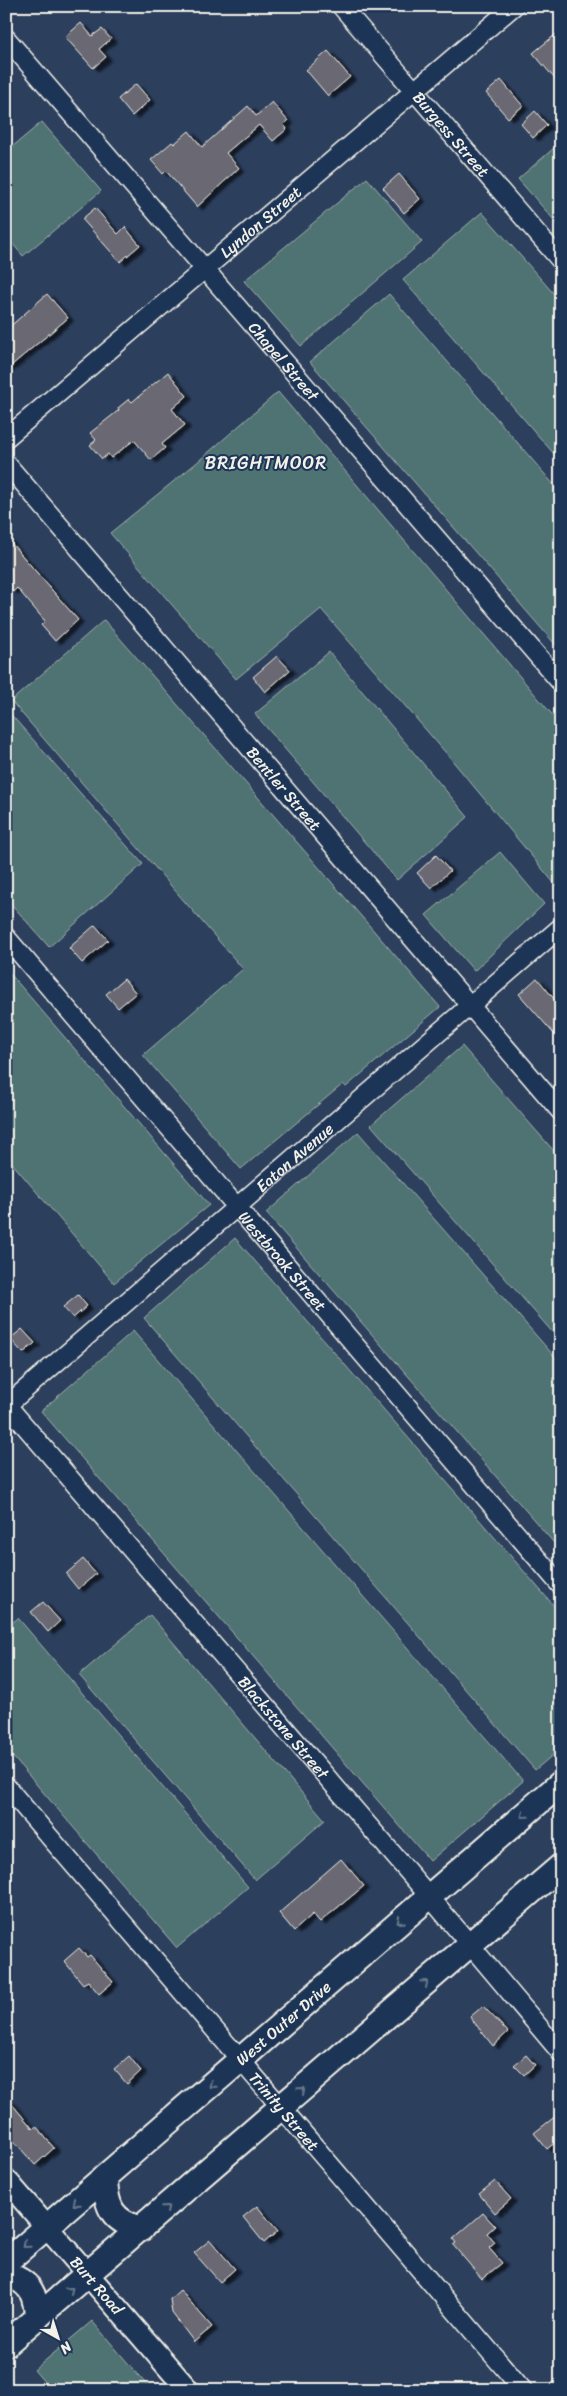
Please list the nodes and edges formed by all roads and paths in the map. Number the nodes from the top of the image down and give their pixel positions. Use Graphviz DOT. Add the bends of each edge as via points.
graph roads {
  1 [pos="341,6"];
  2 [pos="514,6"];
  3 [pos="6,38"];
  4 [pos="414,91"];
  5 [pos="561,261"];
  6 [pos="204,270"];
  7 [pos="6,438"];
  8 [pos="6,463"];
  9 [pos="561,684"];
  10 [pos="561,927"];
  11 [pos="6,937"];
  12 [pos="470,1006"];
  13 [pos="561,1112"];
  14 [pos="238,1207"];
  15 [pos="7,1405"];
  16 [pos="561,1586"];
  17 [pos="561,1783"];
  18 [pos="6,1786"];
  19 [pos="561,1866"];
  20 [pos="429,1896"];
  21 [pos="469,1945"];
  22 [pos="561,2052"];
  23 [pos="240,2059"];
  24 [pos="282,2107"];
  25 [pos="105,2179"];
  26 [pos="6,2180"];
  27 [pos="46,2228"];
  28 [pos="141,2229"];
  29 [pos="6,2262"];
  30 [pos="6,2274"];
  31 [pos="89,2274"];
  32 [pos="37,2318"];
  33 [pos="6,2344"];
  34 [pos="188,2390"];
  35 [pos="523,2390"];
  1 -- 4 [label="street, Burgess Street"];
  2 -- 4 [label="street, Lyndon Street"];
  3 -- 6 [label="street, Chapel Street"];
  4 -- 5 [label="street, Burgess Street"];
  4 -- 6 [label="street, Lyndon Street"];
  6 -- 7 [label="street, Lyndon Street"];
  6 -- 9 [label="street, Chapel Street"];
  8 -- 12 [label="street, Bentler Street"];
  10 -- 12 [label="street, Eaton Avenue"];
  11 -- 14 [label="street, Westbrook Street"];
  12 -- 13 [label="street, Bentler Street"];
  12 -- 14 [label="street, Eaton Avenue"];
  14 -- 15 [label="street, Eaton Avenue"];
  14 -- 16 [label="street, Westbrook Street"];
  15 -- 20 [label="street, Blackstone Street"];
  17 -- 20 [label="main road, West Outer Drive, one-way"];
  18 -- 23 [label="street, Trinity Street"];
  19 -- 21 [label="main road"];
  20 -- 21 [label="street, Blackstone Street"];
  20 -- 23 [label="main road, West Outer Drive, one-way"];
  21 -- 22 [label="street, Blackstone Street"];
  24 -- 21 [label="main road, one-way"];
  23 -- 24 [label="street, Trinity Street"];
  23 -- 25 [label="main road, West Outer Drive, one-way"];
  28 -- 24 [label="main road, one-way"];
  24 -- 35 [label="street, Trinity Street"];
  25 -- 27 [label="main road, West Outer Drive, one-way"];
  25 -- 28 [label="main road" via="110,2210 119,2220"];
  26 -- 27 [label="street, Burt Road"];
  27 -- 29 [label="main road, West Outer Drive, one-way"];
  27 -- 31 [label="street, Burt Road"];
  28 -- 31 [label="main road"];
  30 -- 32 [label="main road" via="17,2277 30,2288 36,2301"];
  32 -- 31 [label="main road, one-way"];
  31 -- 34 [label="street, Burt Road"];
  32 -- 33 [label="main road"];
}
